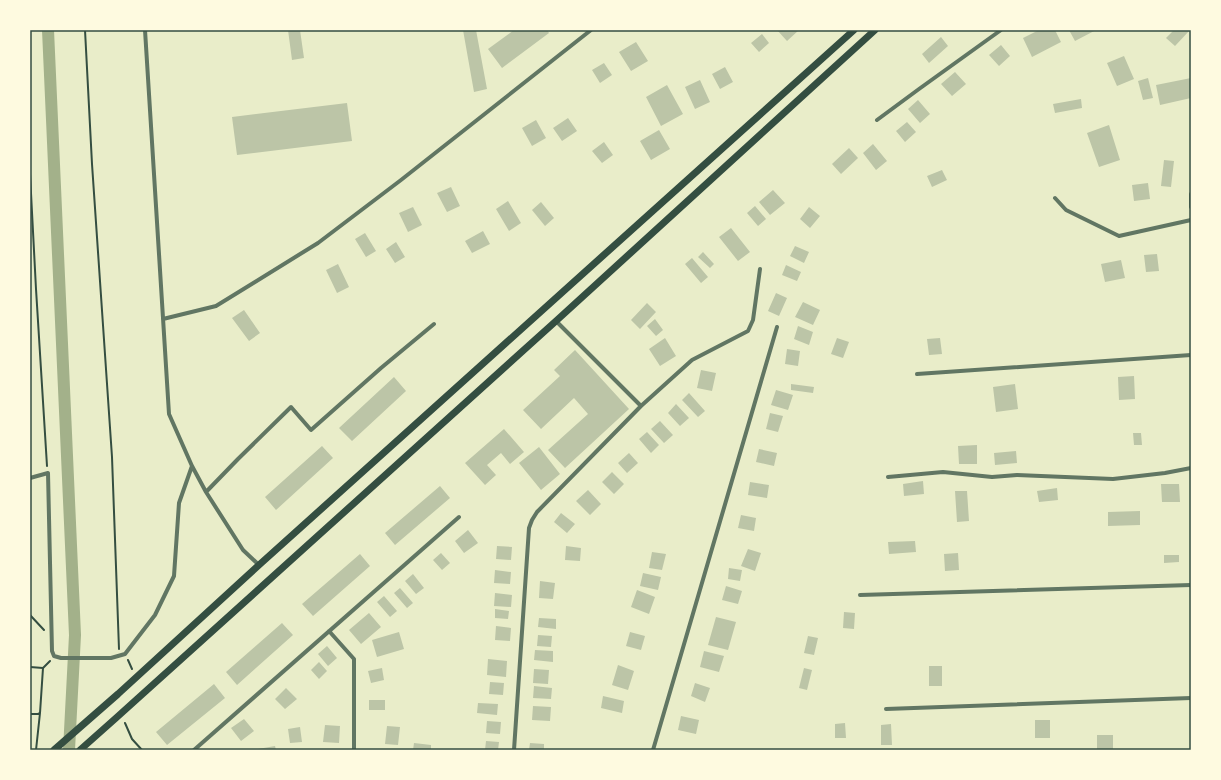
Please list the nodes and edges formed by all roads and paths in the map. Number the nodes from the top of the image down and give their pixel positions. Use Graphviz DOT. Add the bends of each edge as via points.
graph roads {
  1 [pos="85,30"];
  2 [pos="145,30"];
  3 [pos="591,30"];
  4 [pos="854,30"];
  5 [pos="875,30"];
  6 [pos="1001,30"];
  7 [pos="877,120"];
  8 [pos="30,174"];
  9 [pos="1191,194"];
  10 [pos="1055,198"];
  11 [pos="1191,207"];
  12 [pos="1191,220"];
  13 [pos="760,269"];
  14 [pos="163,319"];
  15 [pos="556,321"];
  16 [pos="434,324"];
  17 [pos="777,327"];
  18 [pos="1191,355"];
  19 [pos="917,374"];
  20 [pos="641,406"];
  21 [pos="192,466"];
  22 [pos="1191,468"];
  23 [pos="48,473"];
  24 [pos="888,477"];
  25 [pos="30,478"];
  26 [pos="206,492"];
  27 [pos="460,517"];
  28 [pos="259,566"];
  29 [pos="1191,585"];
  30 [pos="860,595"];
  31 [pos="30,615"];
  32 [pos="329,632"];
  33 [pos="53,640"];
  34 [pos="125,654"];
  35 [pos="54,656"];
  36 [pos="119,656"];
  37 [pos="30,667"];
  38 [pos="43,668"];
  39 [pos="136,678"];
  40 [pos="1191,698"];
  41 [pos="886,709"];
  42 [pos="40,713"];
  43 [pos="30,714"];
  44 [pos="118,716"];
  45 [pos="36,750"];
  46 [pos="54,750"];
  47 [pos="80,750"];
  48 [pos="142,750"];
  49 [pos="194,750"];
  50 [pos="354,750"];
  51 [pos="514,750"];
  52 [pos="653,750"];
  1 -- 36 [label="path" via="112,457"];
  2 -- 14 [label="street"];
  3 -- 14 [label="street" via="318,244 216,306"];
  4 -- 28 [label="main road"];
  5 -- 15 [label="main road"];
  6 -- 7 [label="street"];
  8 -- 23 [label="path"];
  9 -- 11 [label="street"];
  10 -- 12 [label="street" via="1066,210 1119,236"];
  13 -- 20 [label="street" via="753,320 748,331 692,360"];
  14 -- 21 [label="street" via="169,414"];
  15 -- 20 [label="street"];
  15 -- 44 [label="main road"];
  16 -- 26 [label="street" via="311,430 291,407"];
  17 -- 52 [label="street"];
  18 -- 19 [label="street"];
  20 -- 51 [label="street" via="537,512 529,528"];
  21 -- 26 [label="street"];
  21 -- 34 [label="street" via="180,503 174,576 155,615"];
  22 -- 24 [label="street" via="1113,479 1017,475 992,477 943,472"];
  23 -- 25 [label="street"];
  23 -- 33 [label="street"];
  26 -- 28 [label="street" via="243,550"];
  27 -- 32 [label="street"];
  28 -- 39 [label="main road"];
  29 -- 30 [label="street"];
  31 -- 33 [label="path"];
  32 -- 49 [label="street"];
  32 -- 50 [label="street" via="354,659"];
  33 -- 35 [label="street"];
  34 -- 36 [label="street"];
  34 -- 39 [label="path"];
  35 -- 36 [label="street"];
  35 -- 38 [label="path"];
  37 -- 38 [label="path"];
  38 -- 42 [label="path"];
  39 -- 46 [label="main road"];
  40 -- 41 [label="street"];
  42 -- 43 [label="path"];
  42 -- 45 [label="path"];
  44 -- 47 [label="main road"];
  44 -- 48 [label="path"];
}
